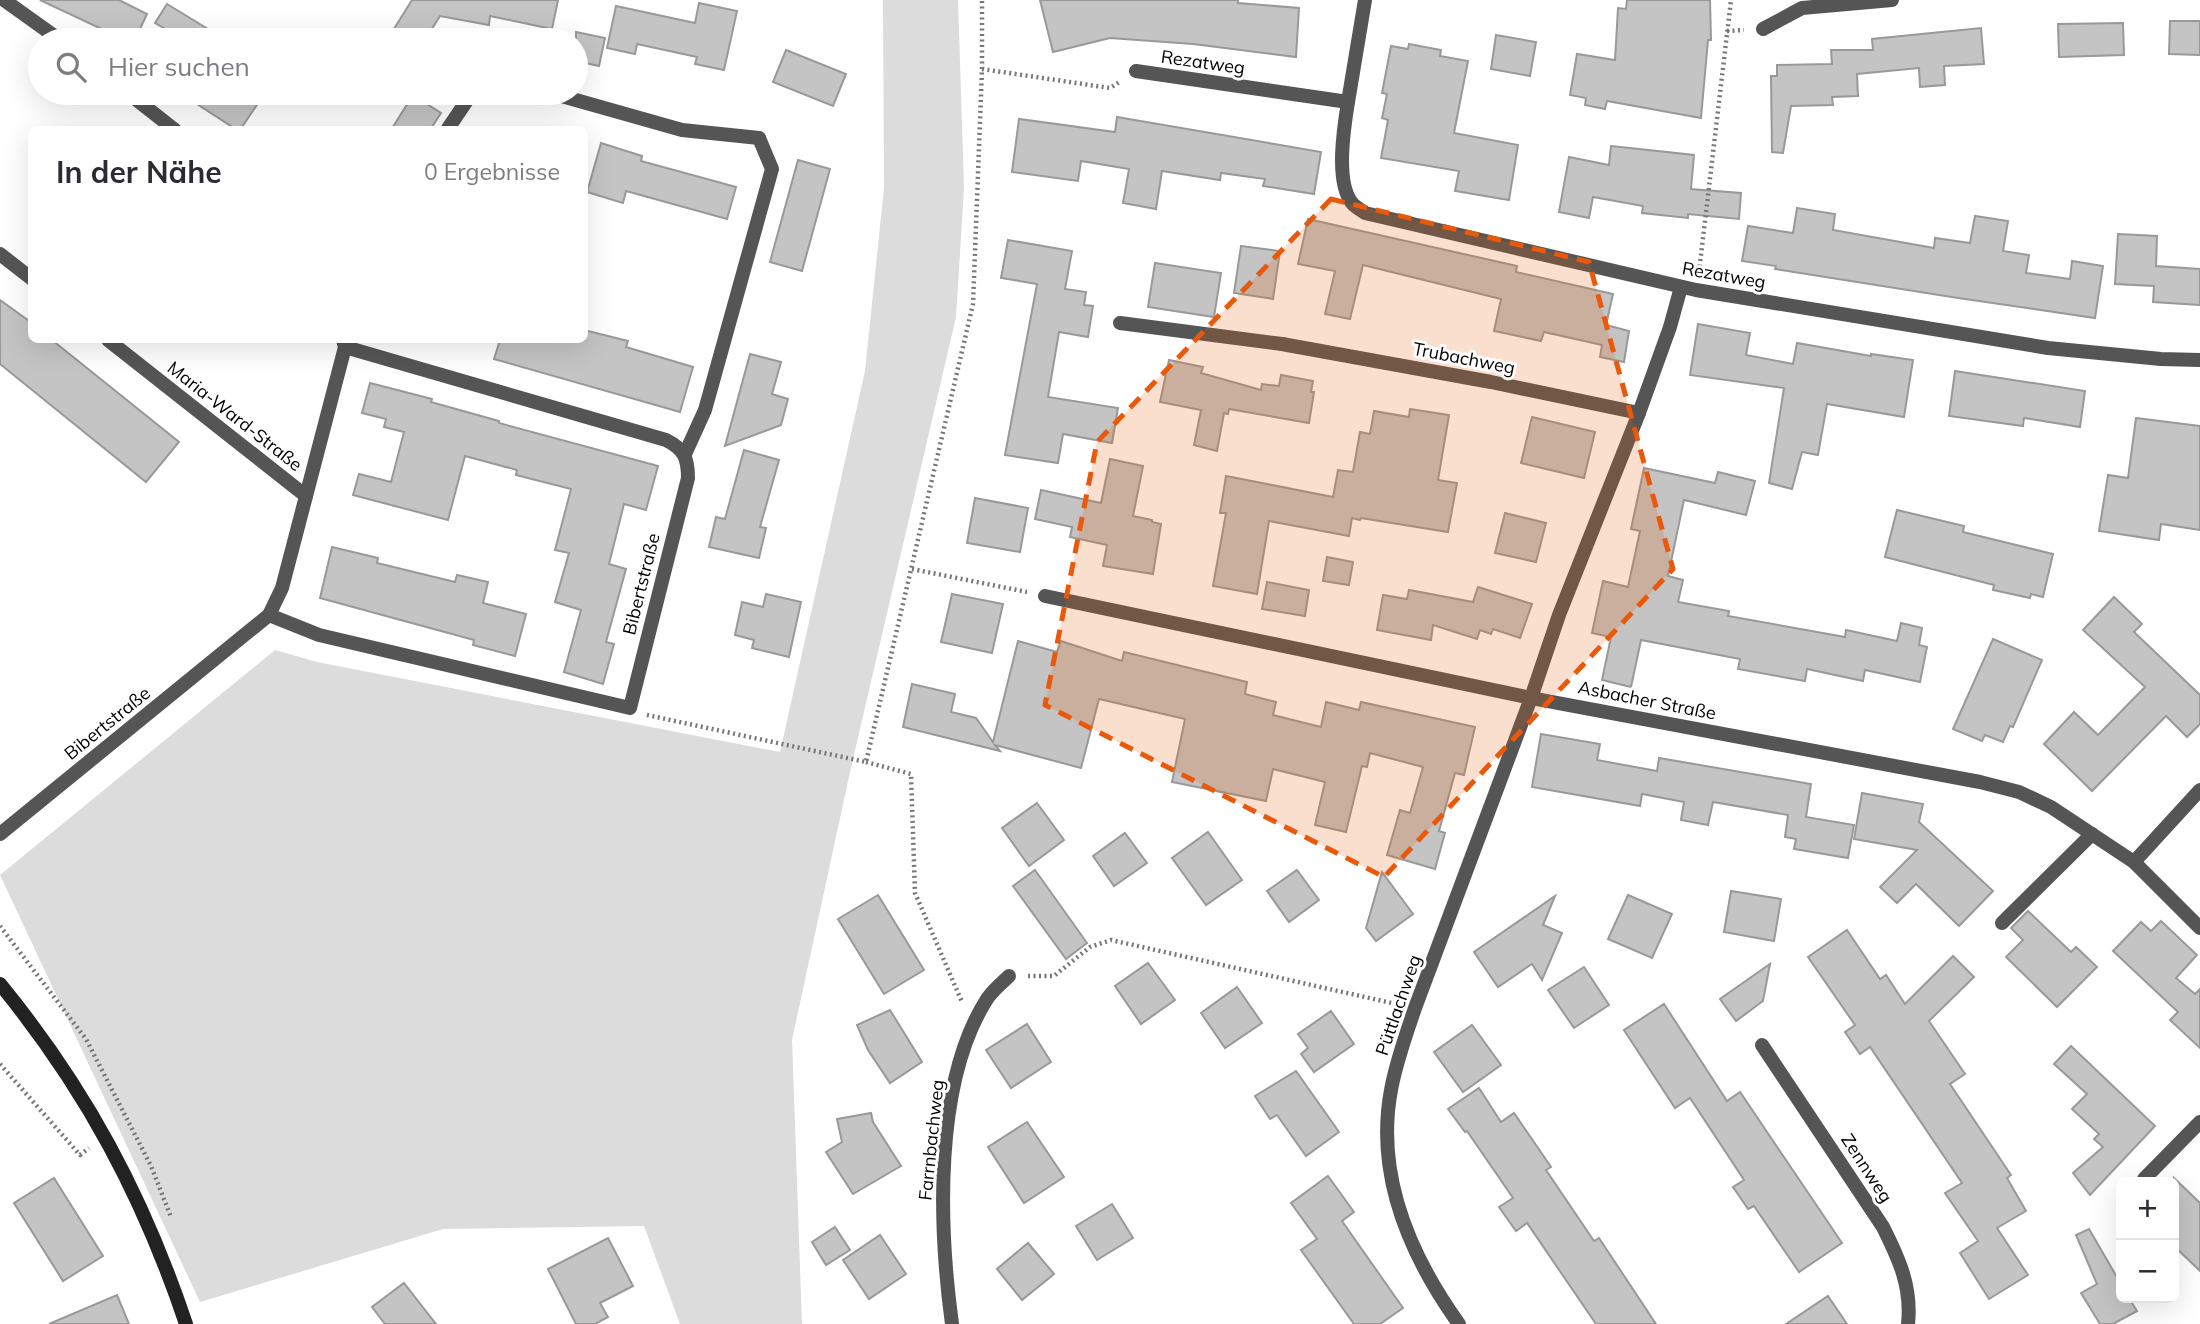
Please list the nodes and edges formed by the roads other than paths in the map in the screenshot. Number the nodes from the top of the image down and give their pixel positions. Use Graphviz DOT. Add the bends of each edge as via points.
graph roads {
  1 [pos="4,0"];
  2 [pos="1365,0"];
  3 [pos="1892,0"];
  4 [pos="43,28"];
  5 [pos="1763,29"];
  6 [pos="1136,71"];
  7 [pos="1348,102"];
  8 [pos="588,104"];
  9 [pos="143,105"];
  10 [pos="464,105"];
  11 [pos="170,126"];
  12 [pos="450,126"];
  13 [pos="0,254"];
  14 [pos="28,276"];
  15 [pos="1681,287"];
  16 [pos="1120,323"];
  17 [pos="112,343"];
  18 [pos="344,343"];
  19 [pos="2200,360"];
  20 [pos="1639,413"];
  21 [pos="685,454"];
  22 [pos="306,496"];
  23 [pos="1045,596"];
  24 [pos="270,615"];
  25 [pos="1531,698"];
  26 [pos="2200,790"];
  27 [pos="0,834"];
  28 [pos="2092,834"];
  29 [pos="2134,862"];
  30 [pos="2002,923"];
  31 [pos="2200,928"];
  32 [pos="1009,976"];
  33 [pos="0,984"];
  34 [pos="1762,1045"];
  35 [pos="2200,1122"];
  36 [pos="2146,1177"];
  37 [pos="186,1324"];
  38 [pos="952,1324"];
  39 [pos="1459,1324"];
  40 [pos="1908,1324"];
  1 -- 4 [label="street"];
  2 -- 7 [label="street, Rezatweg"];
  3 -- 5 [label="street" via="1802,8"];
  6 -- 7 [label="street, Rezatweg"];
  7 -- 15 [label="street, Rezatweg" via="1343,135 1345,185 1351,202 1365,214"];
  8 -- 21 [label="street" via="681,130 759,138 772,169 705,410"];
  9 -- 11 [label="street"];
  10 -- 12 [label="street"];
  13 -- 14 [label="street"];
  15 -- 19 [label="street, Rezatweg" via="2048,348"];
  15 -- 20 [label="street"];
  16 -- 20 [label="street, Trubachweg" via="1282,344"];
  17 -- 22 [label="street, Maria-Ward-Straße"];
  18 -- 21 [label="street, Bibertstraße" via="666,440"];
  18 -- 22 [label="street, Bibertstraße"];
  20 -- 25 [label="street"];
  21 -- 24 [label="street, Bibertstraße" via="688,478 630,708 319,635"];
  22 -- 24 [label="street, Bibertstraße" via="282,588"];
  23 -- 25 [label="street, Asbacher Straße"];
  24 -- 27 [label="street, Bibertstraße"];
  25 -- 28 [label="street, Asbacher Straße" via="1980,782 2019,792"];
  25 -- 39 [label="street, Püttlachweg" via="1415,1008 1390,1092 1388,1154 1401,1217 1416,1255"];
  26 -- 29 [label="street"];
  28 -- 29 [label="street, Asbacher Straße"];
  28 -- 30 [label="street"];
  29 -- 31 [label="street, Asbacher Straße"];
  32 -- 38 [label="street, Farrnbachweg" via="988,996 959,1061 945,1149 943,1232"];
  33 -- 37 [label="main road" via="57,1058 122,1166"];
  34 -- 40 [label="street, Zennweg" via="1894,1248 1908,1289"];
  35 -- 36 [label="street"];
}
